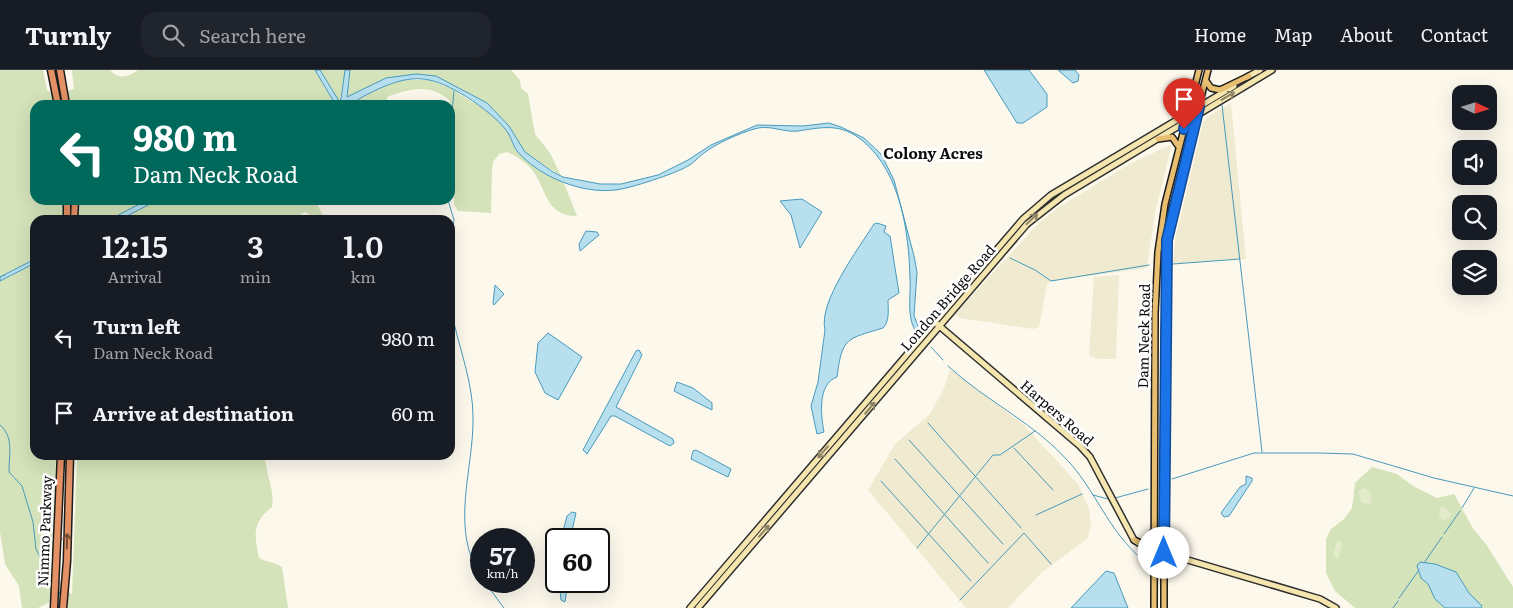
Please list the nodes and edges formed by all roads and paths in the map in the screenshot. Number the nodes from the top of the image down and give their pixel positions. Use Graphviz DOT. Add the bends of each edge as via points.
graph roads {
  1 [pos="52,70"];
  2 [pos="60,70"];
  3 [pos="1199,70"];
  4 [pos="1208,70"];
  5 [pos="1260,70"];
  6 [pos="1272,70"];
  7 [pos="1250,76"];
  8 [pos="1206,81"];
  9 [pos="57,100"];
  10 [pos="65,100"];
  11 [pos="1199,107"];
  12 [pos="1188,114"];
  13 [pos="1197,115"];
  14 [pos="1186,122"];
  15 [pos="1158,139"];
  16 [pos="1179,147"];
  17 [pos="937,324"];
  18 [pos="61,460"];
  19 [pos="70,460"];
  20 [pos="1155,495"];
  21 [pos="1134,540"];
  22 [pos="1155,553"];
  23 [pos="1164,553"];
  24 [pos="63,607"];
  25 [pos="54,608"];
  26 [pos="690,608"];
  27 [pos="698,608"];
  28 [pos="1154,608"];
  29 [pos="1164,608"];
  30 [pos="1336,608"];
  1 -- 9 [label="highway"];
  2 -- 10 [label="highway"];
  3 -- 12 [label="main road, Dam Neck Road"];
  4 -- 8 [label="main road, Dam Neck Road"];
  5 -- 7 [label="main road, London Bridge Road"];
  13 -- 6 [label="main road, London Bridge Road, one-way"];
  7 -- 8 [label="main road" via="1220,90 1211,88"];
  7 -- 11 [label="main road, London Bridge Road"];
  8 -- 11 [label="main road, Dam Neck Road"];
  11 -- 12 [label="main road, London Bridge Road"];
  11 -- 13 [label="main road, Dam Neck Road"];
  12 -- 14 [label="main road, Dam Neck Road"];
  12 -- 17 [label="main road, London Bridge Road" via="1040,204 1017,225"];
  13 -- 14 [label="main road, London Bridge Road"];
  13 -- 23 [label="main road, Dam Neck Road" via="1172,210 1165,266"];
  14 -- 15 [label="main road, London Bridge Road"];
  14 -- 16 [label="main road, Dam Neck Road"];
  15 -- 16 [label="main road" via="1172,137"];
  17 -- 15 [label="main road, London Bridge Road, one-way" via="1040,212"];
  16 -- 20 [label="main road, Dam Neck Road" via="1165,204 1158,252 1154,313"];
  17 -- 21 [label="main road, Harpers Road" via="1086,451"];
  17 -- 26 [label="main road, London Bridge Road, one-way"];
  27 -- 17 [label="main road, London Bridge Road, one-way"];
  18 -- 25 [label="highway, Nimmo Parkway"];
  24 -- 19 [label="highway, Nimmo Parkway, one-way"];
  20 -- 21 [label="main road" via="1152,539 1143,544"];
  20 -- 22 [label="main road, Dam Neck Road"];
  21 -- 22 [label="main road, Harpers Road"];
  22 -- 23 [label="main road"];
  22 -- 28 [label="main road, Dam Neck Road"];
  23 -- 29 [label="main road, Dam Neck Road"];
  23 -- 30 [label="main road" via="1311,596"];
}
